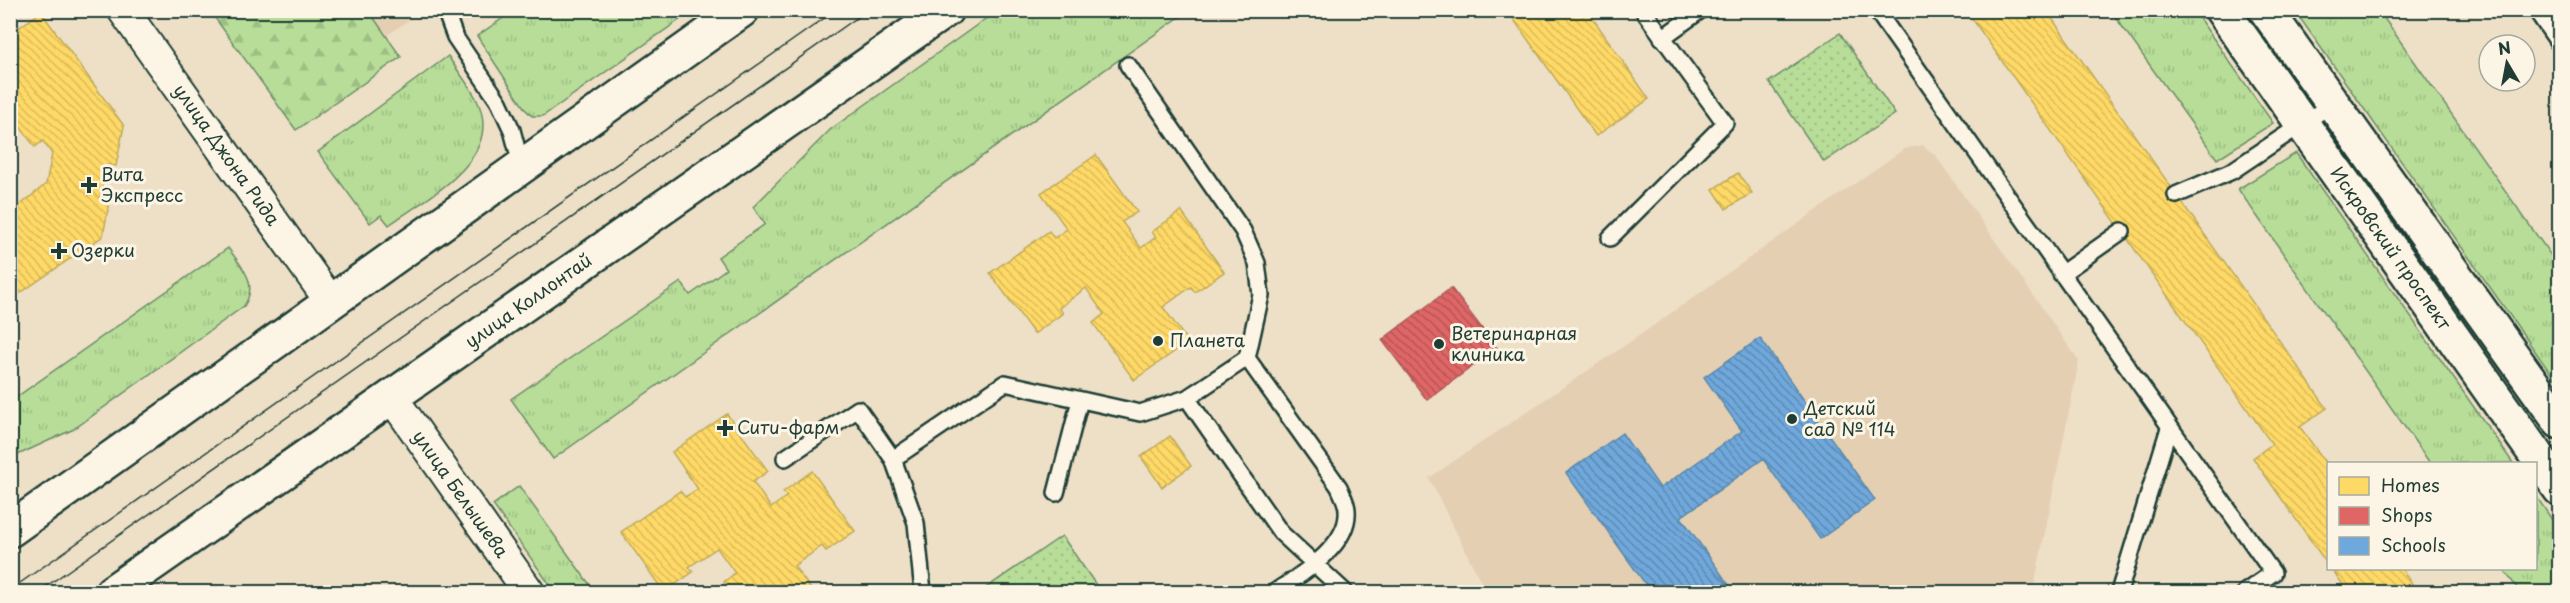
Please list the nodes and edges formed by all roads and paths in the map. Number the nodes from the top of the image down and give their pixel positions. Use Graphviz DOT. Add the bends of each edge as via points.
graph roads {
  1 [pos="123,10"];
  2 [pos="445,10"];
  3 [pos="741,10"];
  4 [pos="946,10"];
  5 [pos="1643,10"];
  6 [pos="1701,10"];
  7 [pos="1876,10"];
  8 [pos="2222,10"];
  9 [pos="2266,10"];
  10 [pos="2536,10"];
  11 [pos="1662,38"];
  12 [pos="2559,45"];
  13 [pos="1128,65"];
  14 [pos="2332,104"];
  15 [pos="2302,125"];
  16 [pos="522,168"];
  17 [pos="2176,195"];
  18 [pos="2122,231"];
  19 [pos="1610,238"];
  20 [pos="2061,274"];
  21 [pos="330,301"];
  22 [pos="1247,358"];
  23 [pos="391,396"];
  24 [pos="1187,398"];
  25 [pos="1080,400"];
  26 [pos="2559,419"];
  27 [pos="2169,428"];
  28 [pos="785,458"];
  29 [pos="893,459"];
  30 [pos="2559,489"];
  31 [pos="1056,493"];
  32 [pos="10,531"];
  33 [pos="1316,564"];
  34 [pos="112,592"];
  35 [pos="529,592"];
  36 [pos="923,592"];
  37 [pos="1275,592"];
  38 [pos="1345,592"];
  39 [pos="2119,592"];
  40 [pos="2245,592"];
  1 -- 21 [label="street, улица Джона Рида"];
  2 -- 16 [label="lane" via="455,38 499,102 512,130"];
  3 -- 16 [label="main road"];
  4 -- 23 [label="main road, улица Коллонтай"];
  5 -- 11 [label="lane"];
  6 -- 11 [label="lane"];
  7 -- 20 [label="lane"];
  8 -- 15 [label="main road, Искровский проспект"];
  9 -- 14 [label="main road, Искровский проспект"];
  10 -- 12 [label="lane"];
  11 -- 19 [label="lane" via="1725,123"];
  13 -- 22 [label="lane" via="1243,231 1257,263 1262,295"];
  14 -- 15 [label="lane"];
  14 -- 26 [label="main road, Искровский проспект"];
  15 -- 17 [label="lane" via="2232,171"];
  15 -- 30 [label="main road, Искровский проспект"];
  16 -- 21 [label="main road"];
  18 -- 20 [label="lane"];
  20 -- 27 [label="lane"];
  21 -- 32 [label="main road"];
  22 -- 24 [label="lane"];
  22 -- 33 [label="lane" via="1339,487 1347,510 1341,534"];
  23 -- 34 [label="main road, улица Коллонтай"];
  23 -- 35 [label="street, улица Белышева"];
  24 -- 25 [label="lane" via="1140,412"];
  24 -- 33 [label="lane" via="1281,533"];
  25 -- 29 [label="lane" via="1005,382"];
  25 -- 31 [label="lane"];
  27 -- 39 [label="lane"];
  27 -- 40 [label="lane" via="2273,573"];
  28 -- 29 [label="lane" via="858,409"];
  29 -- 36 [label="lane" via="916,523"];
  33 -- 37 [label="lane"];
  33 -- 38 [label="lane"];
}
